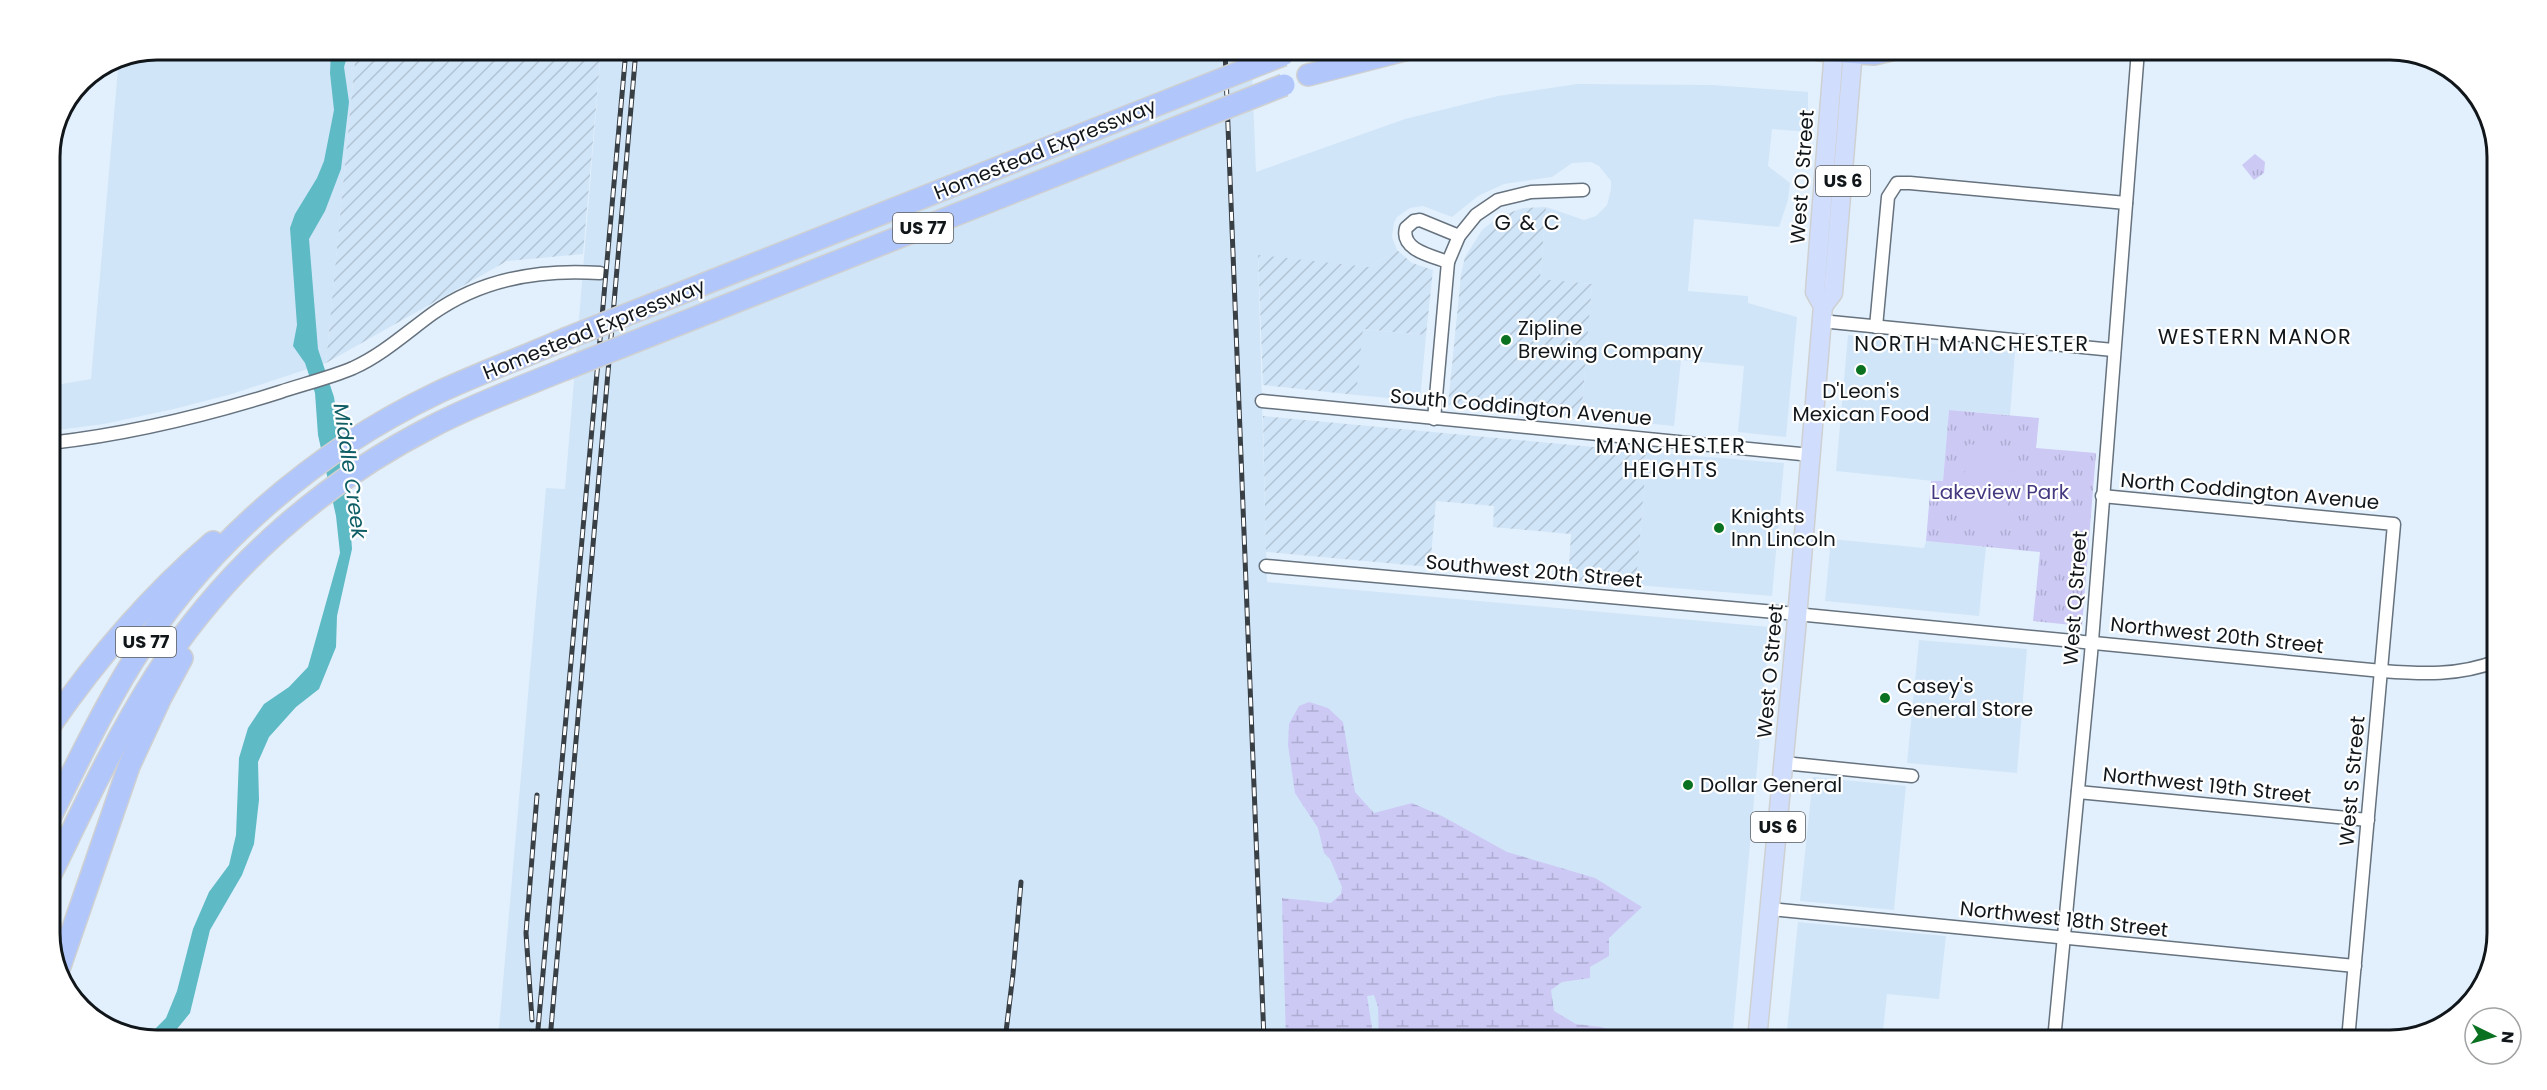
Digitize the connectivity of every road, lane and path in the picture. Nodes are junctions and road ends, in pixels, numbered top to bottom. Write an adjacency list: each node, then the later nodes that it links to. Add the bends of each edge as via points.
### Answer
1 (1270, 60): 19 (highway, Homestead Expressway / US 77, bridge, via 565,339 436,394 358,437)
2 (1346, 60): 6 (highway, Homestead Expressway / US 77)
3 (1366, 60): 6 (highway)
4 (1839, 60): 12 (main road, West O Street / US 6, via 1833,293)
5 (2137, 60): 8 (street, West Q Street)
6 (1308, 75): 22 (highway, Homestead Expressway / US 77, bridge, via 466,410 394,447 342,480)
7 (1583, 190): 9 (street, via 1522,194 1498,200 1476,215)
8 (2126, 203): 13 (street, via 1899,183 1892,187 1888,197); 14 (street, West Q Street)
9 (1459, 236): 10 (street); 10 (street, via 1420,220 1406,228 1406,240 1413,248)
10 (1448, 262): 16 (street)
11 (600, 273): 17 (street, via 527,274 478,289 434,313 374,357 340,373 167,425)
12 (1822, 313): 13 (street); 18 (main road, West O Street / US 6)
13 (1876, 327): 14 (street)
14 (2113, 350): 20 (street, West Q Street)
15 (1262, 401): 16 (street, South Coddington Avenue)
16 (1434, 419): 18 (street, South Coddington Avenue)
17 (60, 441)
18 (1811, 455): 24 (main road, West O Street / US 6)
19 (281, 494): 28 (highway, via 246,513 173,576); 32 (highway, Homestead Expressway / US 77, via 204,568 154,630 110,700)
20 (2102, 496): 21 (street, North Coddington Avenue); 25 (street, West Q Street)
21 (2394, 524): 27 (street, West S Street)
22 (246, 562): 34 (highway, US 77, via 196,619 147,689); 37 (highway, via 233,588 179,663 153,713 129,766)
23 (1266, 566): 24 (street, Southwest 20th Street)
24 (1798, 614): 25 (street, Northwest 20th Street); 29 (main road, West O Street / US 6)
25 (2092, 643): 27 (street, Northwest 20th Street); 31 (street, West Q Street)
26 (2487, 664): 27 (street, Northwest 20th Street, via 2444,674)
27 (2382, 671): 33 (street, West S Street)
28 (60, 712)
29 (1784, 763): 30 (street); 35 (main road, West O Street / US 6)
30 (1912, 776)
31 (2078, 792): 33 (street, Northwest 19th Street); 36 (street, West Q Street)
32 (60, 798)
33 (2368, 820): 38 (street, West S Street)
34 (60, 856)
35 (1770, 909): 36 (street, Northwest 18th Street); 39 (main road, West O Street / US 6)
36 (2064, 938): 38 (street, Northwest 18th Street); 40 (street, West Q Street)
37 (63, 957)
38 (2355, 966): 41 (street, West S Street)
39 (1758, 1030)
40 (2055, 1030)
41 (2349, 1030)

